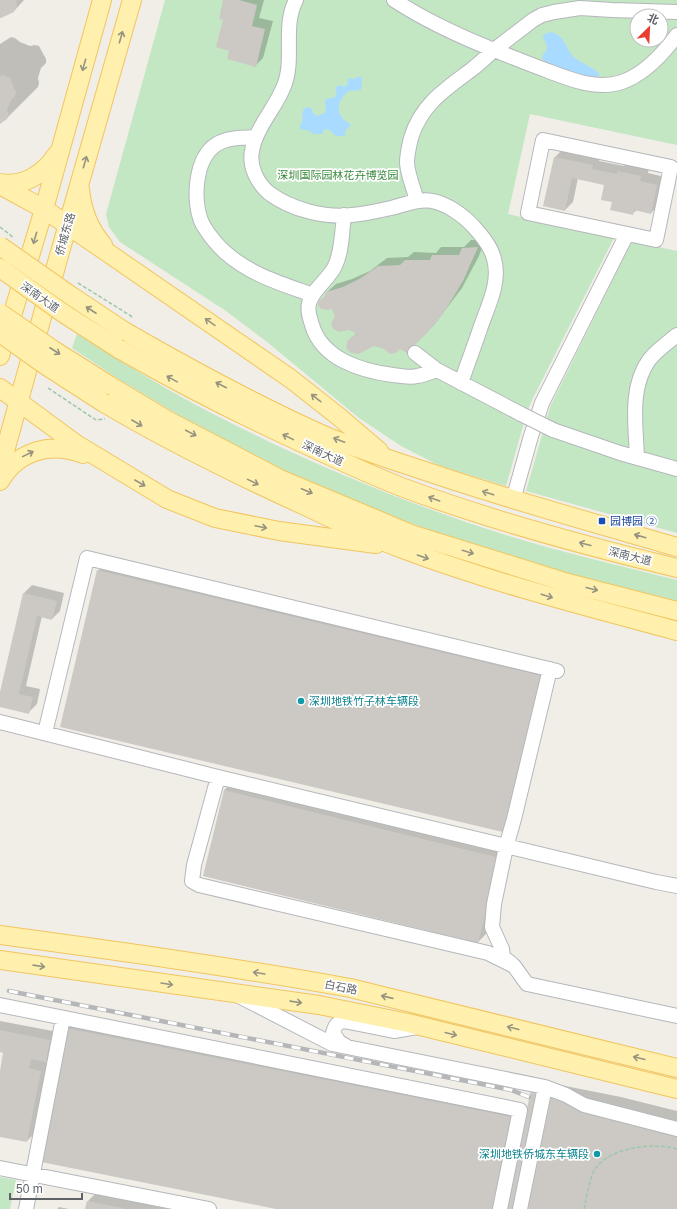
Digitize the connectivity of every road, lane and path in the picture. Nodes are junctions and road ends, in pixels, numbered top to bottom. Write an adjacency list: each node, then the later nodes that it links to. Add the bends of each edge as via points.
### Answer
1 (102, 0): 9 (main road, one-way to 9)
2 (132, 0): 11 (main road, 侨城东路, one-way to 2)
3 (296, 0): 8 (street, via 290,19 285,84)
4 (394, 0): 7 (street, via 446,30)
5 (677, 12): 7 (street, via 580,8 554,12 534,20)
6 (677, 35): 7 (street, via 637,75 609,85 578,82)
7 (494, 50): 12 (street, via 430,103 414,129 407,162)
8 (255, 137): 14 (street, via 251,152 252,166 256,178 266,190 278,200 294,207 311,212); 22 (street, via 216,144 201,164 197,183 197,204 203,224 226,253 246,268 266,279)
9 (61, 147): 10 (main road, via 53,160 36,176 16,184); 13 (main road)
10 (0, 184): 13 (main road)
11 (79, 184): 15 (main road, 侨城东路); 19 (main road, via 81,201 91,228)
12 (417, 202): 14 (street, via 351,216); 30 (street, via 433,201 458,213 480,233 494,259 495,282)
13 (44, 209): 15 (main road); 28 (main road, one-way to 28)
14 (344, 215): 22 (street, via 336,266)
15 (67, 225): 19 (main road); 33 (main road, 侨城东路)
16 (0, 227): 18 (path)
17 (627, 234): 17 (street, via 528,213 543,140 671,167 656,240); 42 (street, via 542,403)
18 (7, 242): 24 (main road, one-way to 18, bridge, via 70,295)
19 (112, 255): 36 (main road, one-way to 19, via 291,379)
20 (0, 268): 43 (main road, 深南大道, one-way to 20, bridge, via 445,503 362,471 231,410 119,349 63,314)
21 (78, 283): 24 (path)
22 (313, 295): 29 (street, via 309,303 309,313 315,335 338,358 356,367 398,376 416,377)
23 (0, 313): 49 (main road, one-way to 49, bridge, via 52,349 167,420 280,479 411,534 568,583)
24 (128, 324): 36 (main road, one-way to 24, via 329,437 179,363)
25 (0, 333): 34 (main road, bridge)
26 (677, 335): 35 (street, via 661,347 641,376 636,392)
27 (415, 353): 29 (street)
28 (0, 356)
29 (438, 370): 30 (street)
30 (461, 383): 35 (street, bridge, via 553,430)
31 (0, 388): 33 (main road)
32 (48, 388): 34 (path, via 96,420 104,420)
33 (19, 402): 37 (main road); 38 (main road, 侨城东路)
34 (105, 410): 45 (main road, one-way to 45, via 210,462)
35 (637, 458): 40 (street)
36 (388, 459): 39 (main road)
37 (106, 463): 41 (main road, one-way to 37, via 22,457 48,448 74,450); 45 (main road, one-way to 45, via 167,499 215,518 279,531)
38 (0, 469)
39 (419, 469): 42 (main road, one-way to 39); 43 (main road)
40 (677, 469)
41 (0, 480)
42 (513, 500): 44 (main road, one-way to 42)
43 (514, 525): 46 (main road, 深南大道, one-way to 43)
44 (677, 547)
45 (398, 548): 50 (main road, one-way to 50, via 462,570)
46 (622, 555): 47 (main road); 48 (main road, 深南大道)
47 (677, 559)
48 (677, 568)
49 (677, 610)
50 (615, 615): 51 (main road); 52 (main road)
51 (677, 620)
52 (677, 631)
53 (0, 722): 54 (street)
54 (45, 733): 55 (street); 56 (street, via 87,558 553,670)
55 (218, 777): 56 (street); 60 (street, via 192,881 199,885 488,953)
56 (506, 847): 57 (street); 60 (street, via 492,927 503,957)
57 (677, 886)
58 (0, 935): 67 (main road, 白石路, one-way to 58, via 350,988)
59 (0, 960): 61 (main road, 白石路, one-way to 61)
60 (514, 966): 63 (street, via 527,984)
61 (235, 994): 65 (main road, 白石路, one-way to 65, via 319,1005); 66 (street, via 327,1042)
62 (0, 1006): 64 (street)
63 (677, 1016)
64 (63, 1018): 73 (street); 76 (street, via 520,1110)
65 (421, 1026): 66 (street, via 394,1031 344,1021 337,1023 333,1033 335,1038); 69 (main road, 白石路, one-way to 69)
66 (350, 1048): 68 (street)
67 (677, 1068)
68 (544, 1089): 70 (street, via 566,1095 584,1105); 77 (street)
69 (677, 1089)
70 (677, 1129)
71 (677, 1149): 78 (path, via 633,1148 612,1154 600,1162 593,1172)
72 (0, 1168): 73 (street)
73 (33, 1175): 74 (street); 75 (street)
74 (26, 1209)
75 (209, 1209)
76 (500, 1209)
77 (520, 1209)
78 (584, 1209)

